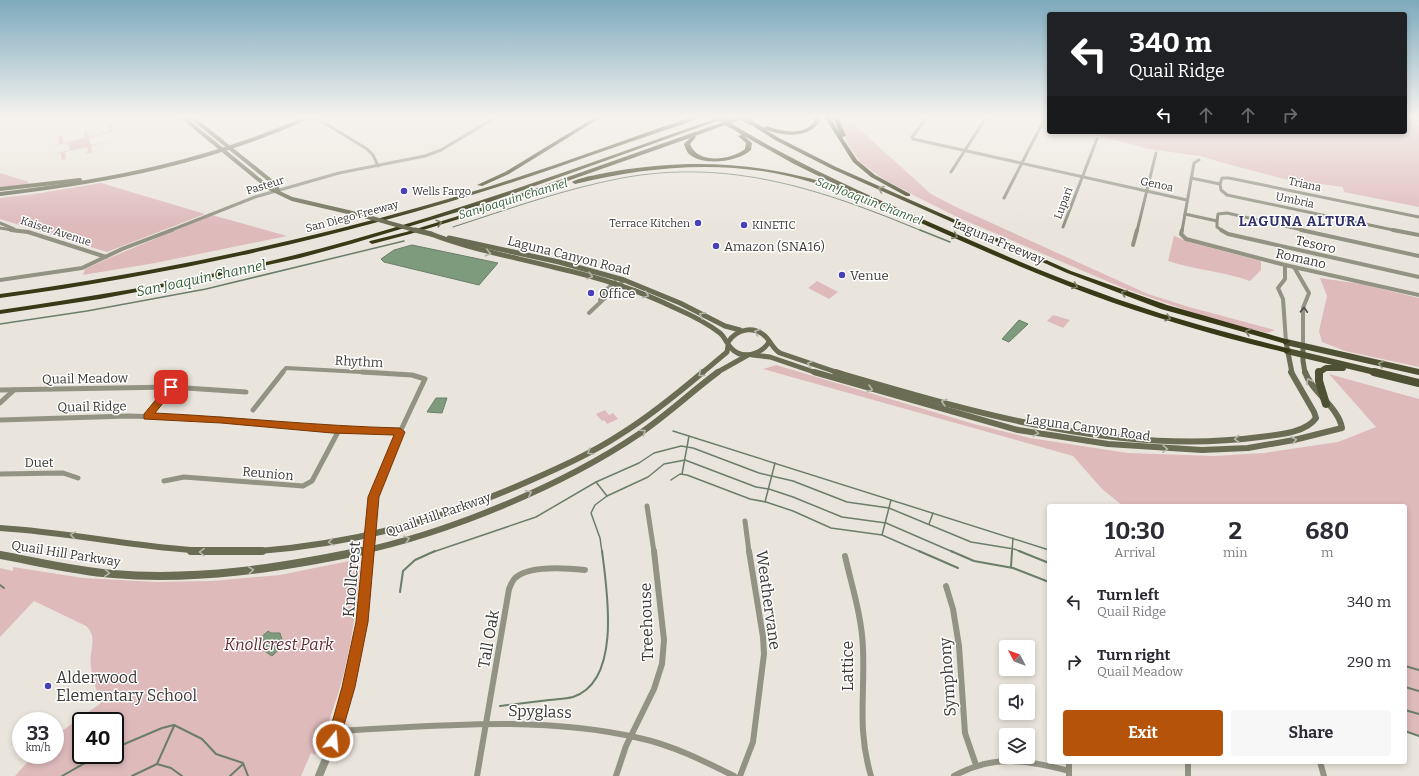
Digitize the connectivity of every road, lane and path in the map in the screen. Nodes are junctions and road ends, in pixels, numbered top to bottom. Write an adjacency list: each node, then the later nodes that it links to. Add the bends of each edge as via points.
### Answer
1 (207, 152): 32 (main road, via 106,175)
2 (210, 152): 35 (main road, via 170,165 113,178)
3 (224, 152): 33 (main road, Laguna Canyon Road, via 269,188)
4 (234, 152): 33 (main road, Laguna Canyon Road, via 276,185)
5 (370, 152): 26 (street)
6 (435, 152): 26 (street, Pasteur, via 409,161)
7 (539, 152): 28 (highway)
8 (541, 152): 28 (highway)
9 (594, 152): 39 (highway, San Diego Freeway)
10 (602, 152): 61 (highway, via 474,196 349,234 183,272)
11 (626, 152): 23 (highway, San Diego Freeway)
12 (645, 152): 38 (highway)
13 (693, 152): 14 (highway, via 704,158 727,159)
14 (744, 152)
15 (777, 152): 42 (highway, Laguna Freeway, via 818,174)
16 (803, 152): 50 (highway, Laguna Freeway, one-way to 16)
17 (963, 152): 27 (street)
18 (969, 152): 25 (street, Genoa)
19 (1028, 152): 25 (street)
20 (1092, 152): 29 (street, Lupari)
21 (849, 153): 50 (highway, via 865,170 887,184 1010,242)
22 (1156, 153): 34 (street)
23 (615, 156): 53 (highway, San Diego Freeway, via 440,217); 62 (highway, San Diego Freeway, via 602,158 423,218 326,245 165,281)
24 (1199, 160): 30 (street, via 1194,163)
25 (1022, 164): 29 (street, Genoa); 36 (street)
26 (378, 166): 33 (street, Pasteur)
27 (951, 172)
28 (507, 173): 39 (highway)
29 (1082, 177): 34 (street, Genoa); 46 (street, Lupari)
30 (1191, 178): 31 (street, Triana); 37 (street)
31 (1220, 184): 41 (street, Triana, via 1222,178 1229,178); 48 (street, Umbria, via 1226,195)
32 (0, 189)
33 (278, 191): 52 (street, Pasteur, via 233,205); 58 (main road, Laguna Canyon Road, bridge, via 292,199 431,234 559,262)
34 (1146, 191): 37 (street, Genoa); 49 (street)
35 (0, 194)
36 (1004, 198)
37 (1187, 200): 40 (street)
38 (484, 209): 42 (highway, via 608,174 658,167 714,165 766,170 813,180); 53 (highway, one-way to 38, via 389,239)
39 (404, 214): 60 (highway, San Diego Freeway, via 214,261)
40 (1185, 214): 43 (street); 54 (street, Romano, via 1181,234 1191,241)
41 (1419, 217)
42 (920, 220): 70 (highway, Laguna Freeway, one-way to 70, via 1093,293 1204,329)
43 (1217, 221): 51 (street, via 1218,214 1227,213); 56 (street, Tesoro, via 1216,227 1228,234)
44 (0, 223): 47 (street, Kaiser Avenue)
45 (0, 228): 47 (street)
46 (1063, 228)
47 (14, 230): 52 (street, Kaiser Avenue, via 28,232)
48 (1419, 235)
49 (1133, 246)
50 (1019, 249): 67 (highway, Laguna Freeway, one-way to 50, via 1140,299 1069,272)
51 (1419, 256)
52 (106, 257): 57 (street, Pasteur, via 76,270)
53 (297, 257): 63 (highway, San Diego Freeway, via 158,287)
54 (1285, 265): 55 (street, Romano); 67 (street, via 1285,278 1278,288 1283,299)
55 (1294, 267): 59 (street, Romano); 69 (street, one-way to 55, via 1304,305 1309,291 1295,273)
56 (1419, 277)
57 (0, 280)
58 (619, 281): 64 (street); 65 (main road, Laguna Canyon Road, one-way to 58, via 725,326 680,303); 68 (main road, Laguna Canyon Road, one-way to 68, via 720,332)
59 (1419, 295)
60 (0, 296)
61 (0, 300)
62 (0, 308)
63 (0, 312)
64 (589, 313)
65 (741, 330): 66 (main road, one-way to 65, via 757,331); 68 (main road, via 731,337)
66 (769, 342): 72 (main road, via 764,350); 83 (main road, Laguna Canyon Road, one-way to 66, via 813,365 780,353)
67 (1286, 342): 69 (main road); 70 (main road, Laguna Canyon Road)
68 (728, 344): 72 (main road, via 736,352); 95 (main road, Quail Hill Parkway, one-way to 95, via 727,352 722,358 654,411 585,454 475,504 430,520)
69 (1303, 346): 71 (main road, Laguna Canyon Road); 73 (main road, one-way to 69)
70 (1287, 351): 71 (main road); 83 (main road, Laguna Canyon Road, one-way to 83, via 1292,376 1316,418 1312,424 1285,432 1197,442 1153,440 1053,429)
71 (1302, 354): 74 (main road); 81 (main road, Laguna Canyon Road, one-way to 71, via 1310,384)
72 (750, 355): 86 (main road, Laguna Canyon Road, one-way to 86, via 770,357 834,379); 96 (main road, Quail Hill Parkway, one-way to 72, via 477,515 586,465 640,433 731,362)
73 (1419, 372)
74 (1398, 378): 75 (main road); 81 (main road, via 1340,368 1322,369 1318,376)
75 (1419, 383)
76 (171, 387): 78 (street, Quail Meadow); 79 (street, Quail Meadow); 84 (street)
77 (0, 390): 78 (street, Quail Meadow)
78 (14, 390): 80 (street)
79 (246, 392)
80 (0, 403)
81 (1326, 404): 86 (main road, Laguna Canyon Road, one-way to 81, via 1018,430 1108,444 1202,450 1248,448 1342,428 1341,421)
82 (253, 410): 88 (street, Rhythm, via 286,368 412,375 425,379)
83 (981, 413): 86 (main road)
84 (147, 416): 85 (street, Quail Ridge); 87 (street, Quail Ridge)
85 (0, 420)
86 (984, 420)
87 (339, 430): 88 (street, Quail Ridge); 91 (street, Reunion, via 312,480 303,486 184,477)
88 (400, 432): 95 (street, Knollcrest, via 375,491)
89 (0, 474): 90 (street, Duet, via 63,473)
90 (78, 478)
91 (164, 481)
92 (647, 506): 103 (street, Treehouse, via 657,572 664,651 658,678)
93 (745, 520): 112 (street, Weathervane, via 764,654 754,734 750,753)
94 (0, 528): 95 (main road, Quail Hill Parkway, one-way to 94, via 292,548 206,552 155,549 55,532)
95 (370, 535): 96 (street, Knollcrest)
96 (369, 549): 97 (main road, Quail Hill Parkway, one-way to 96, via 98,572 170,575 257,569); 102 (street, Knollcrest, via 361,630)
97 (0, 555)
98 (845, 556): 113 (street, Lattice, via 861,632 863,663 860,729 864,755)
99 (585, 570): 101 (street, Tall Oak, via 549,568 519,575 513,580 509,589)
100 (946, 586): 106 (street, Symphony, via 954,609 960,646 965,733)
101 (486, 724): 102 (street, Spyglass); 103 (street, Spyglass, via 580,726); 109 (street, Tall Oak)
102 (337, 731): 108 (street, Knollcrest)
103 (631, 735): 110 (street, Treehouse); 111 (street, Spyglass, via 700,759)
104 (1188, 764): 115 (street)
105 (1321, 764): 116 (street)
106 (976, 765): 107 (street, via 1002,760 1021,760 1045,764); 114 (street)
107 (1069, 773)
108 (319, 776)
109 (477, 776)
110 (616, 776)
111 (734, 776)
112 (740, 776)
113 (871, 776)
114 (954, 776)
115 (1188, 776)
116 (1324, 776)

